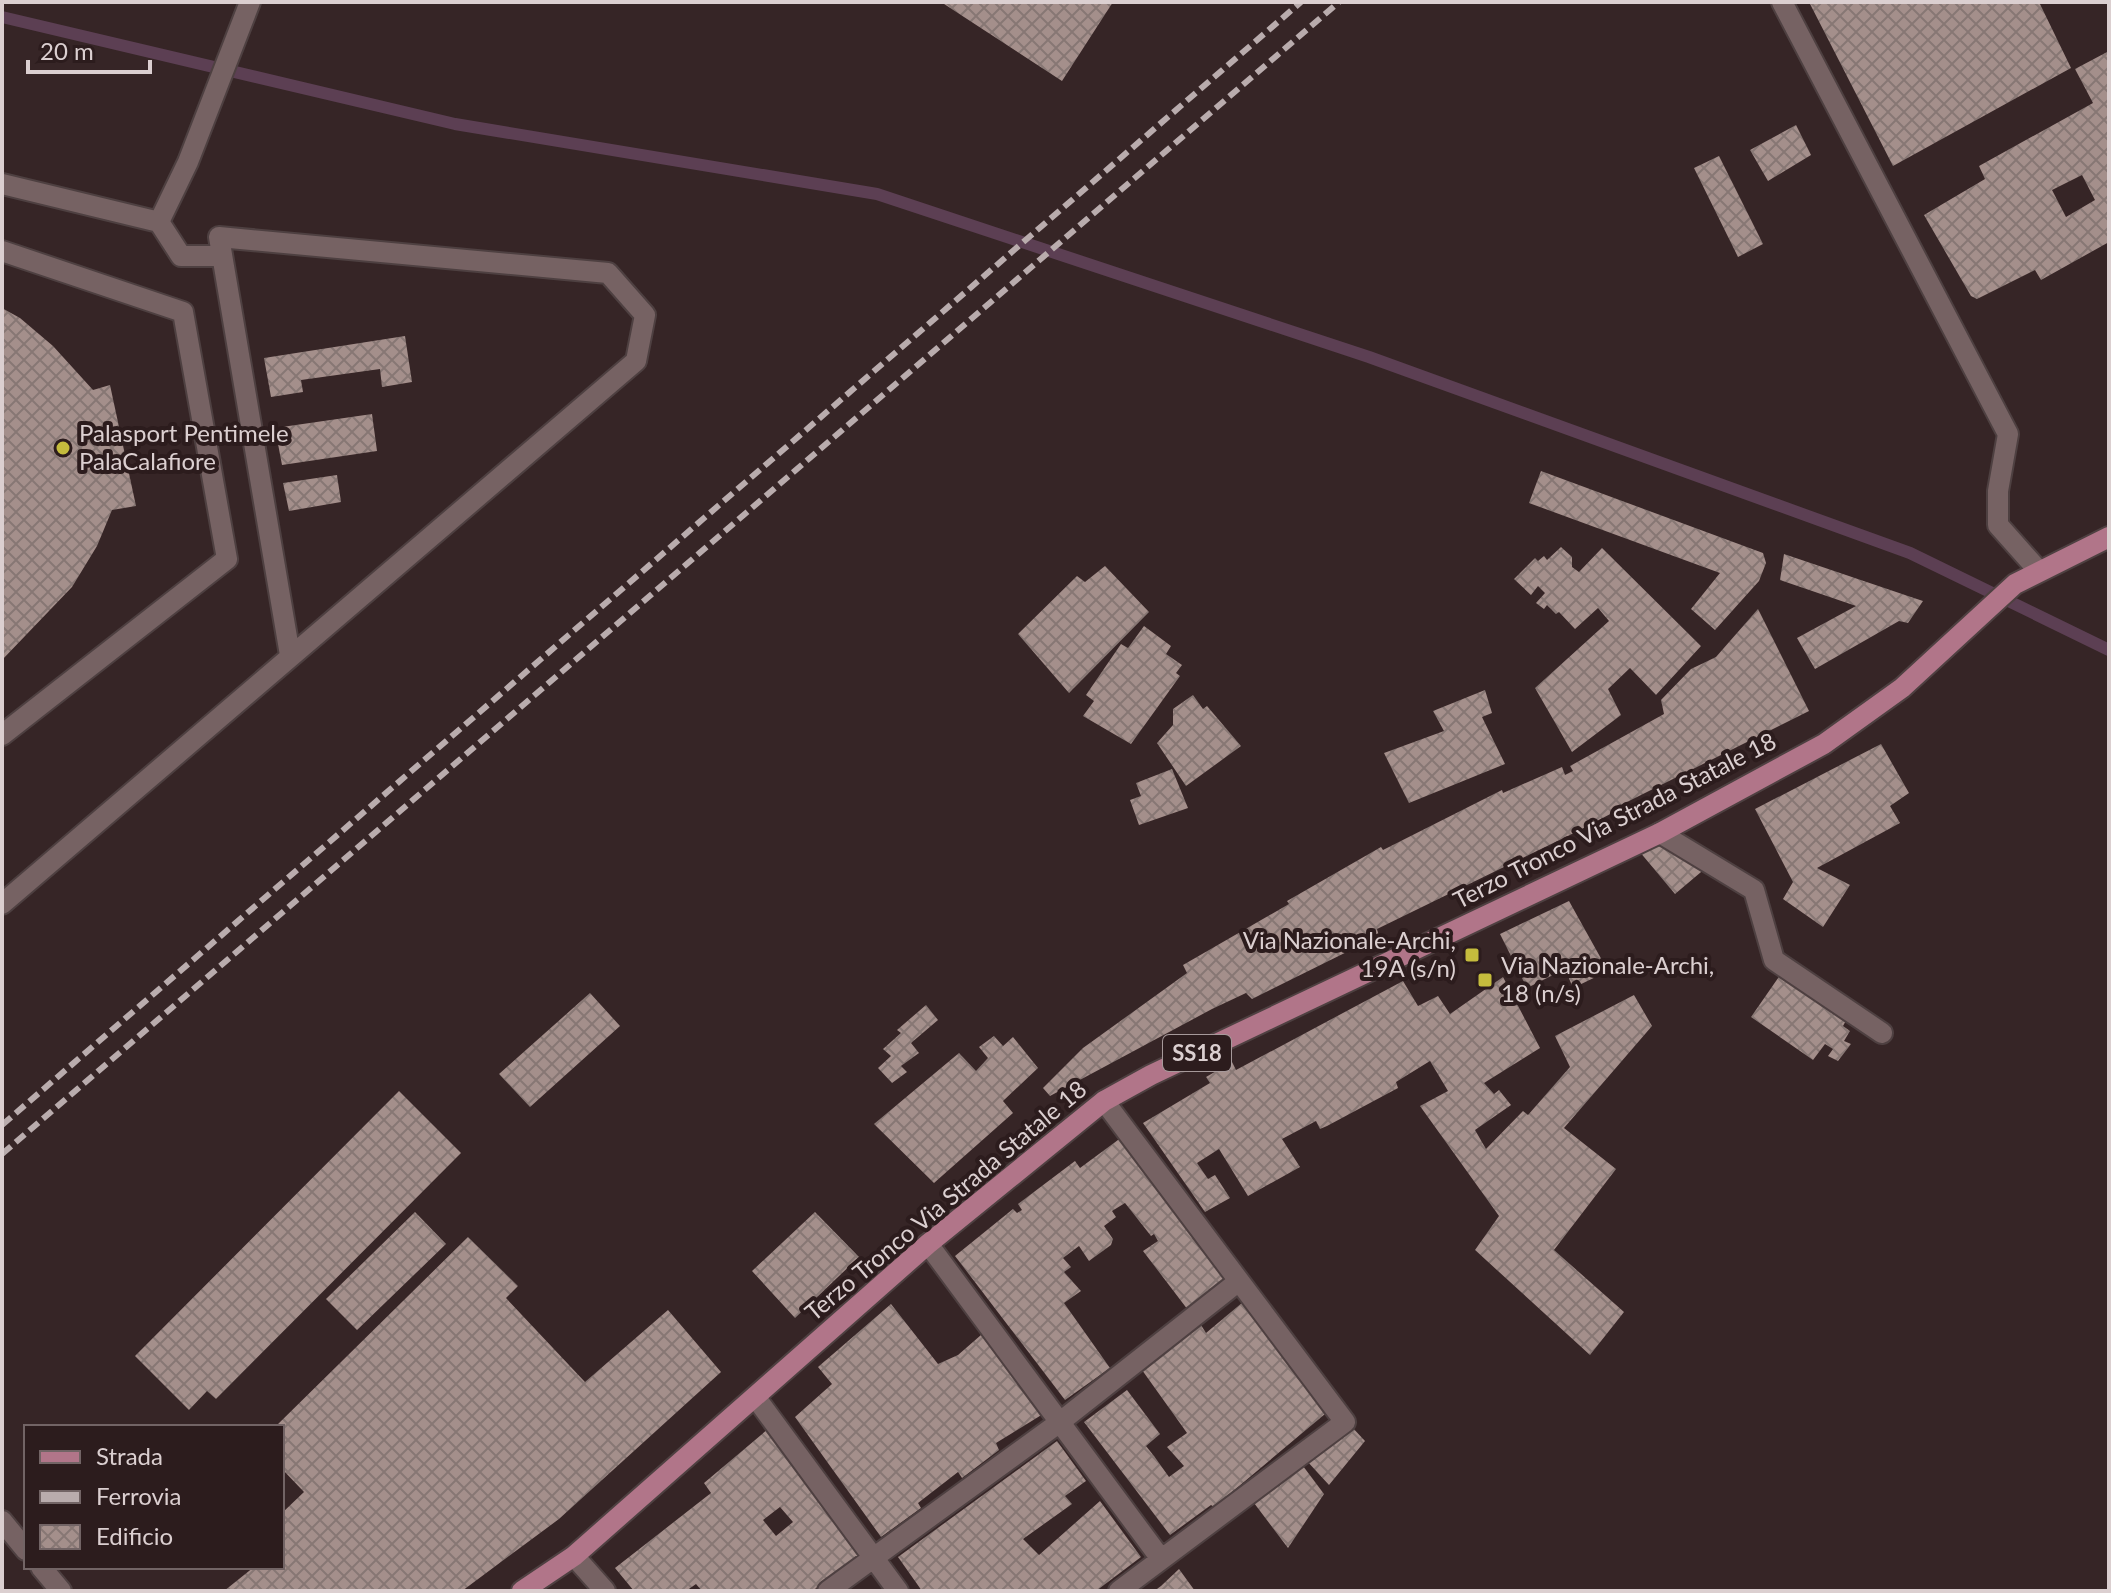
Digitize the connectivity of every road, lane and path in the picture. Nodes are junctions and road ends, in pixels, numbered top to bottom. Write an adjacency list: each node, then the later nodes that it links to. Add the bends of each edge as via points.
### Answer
1 (1782, 2): 8 (street, via 2008,434 1998,525)
2 (249, 5): 4 (street)
3 (2, 184): 4 (street)
4 (159, 222): 6 (street, via 181,256)
5 (2, 251): 10 (street, via 183,312 227,559)
6 (222, 256): 9 (street); 9 (street, via 219,237 608,273 645,315 636,361)
7 (2109, 537): 8 (main road, Terzo Tronco Via Strada Statale 18 / SS18)
8 (2038, 570): 11 (main road, Terzo Tronco Via Strada Statale 18 / SS18, via 2015,584 1902,688 1824,744)
9 (290, 655): 12 (street)
10 (2, 735)
11 (1660, 833): 13 (street, via 1754,890 1774,960); 14 (main road, Terzo Tronco Via Strada Statale 18 / SS18)
12 (2, 904)
13 (1882, 1033)
14 (1104, 1101): 15 (main road, Terzo Tronco Via Strada Statale 18 / SS18); 16 (street)
15 (928, 1244): 17 (main road, Terzo Tronco Via Strada Statale 18 / SS18); 18 (street)
16 (1239, 1281): 18 (street); 23 (street, via 1345,1422)
17 (756, 1398): 21 (main road, Terzo Tronco Via Strada Statale 18 / SS18); 22 (street)
18 (1060, 1422): 22 (street); 23 (street)
19 (2, 1521): 20 (street)
20 (24, 1548)
21 (574, 1556): 26 (main road, Terzo Tronco Via Strada Statale 18 / SS18); 27 (street)
22 (873, 1557): 28 (street); 29 (street)
23 (1161, 1559): 30 (street)
24 (43, 1569): 25 (street)
25 (61, 1591)
26 (522, 1591)
27 (605, 1591)
28 (828, 1591)
29 (898, 1591)
30 (1119, 1591)

